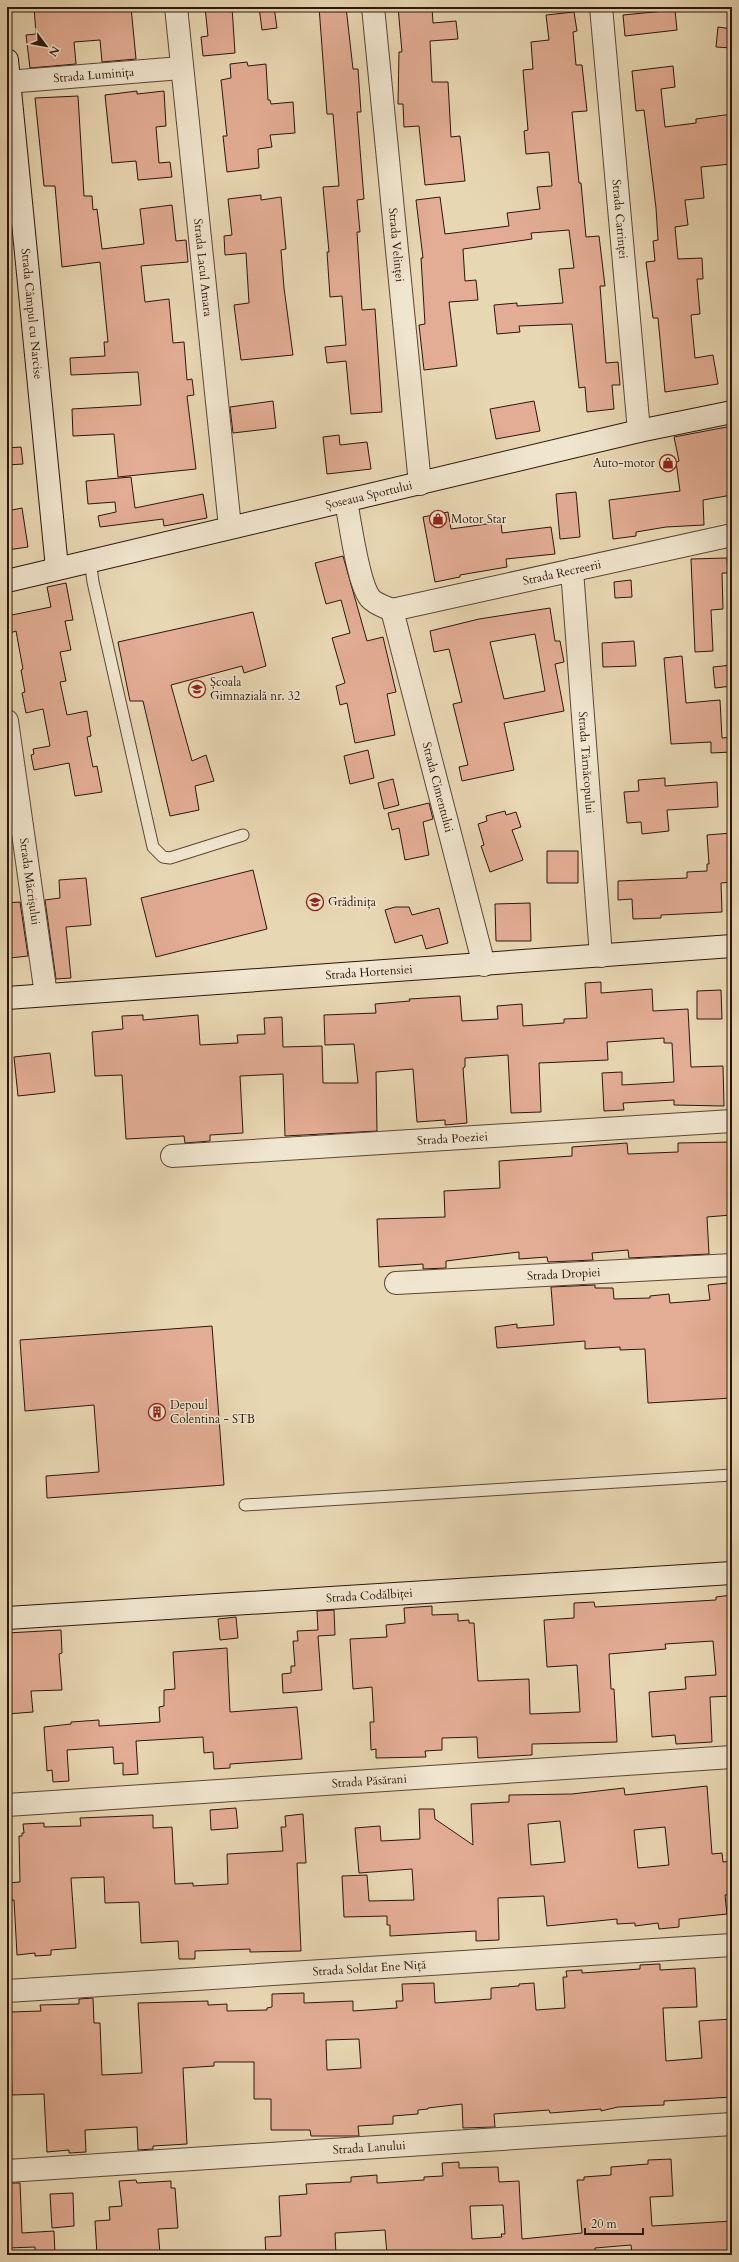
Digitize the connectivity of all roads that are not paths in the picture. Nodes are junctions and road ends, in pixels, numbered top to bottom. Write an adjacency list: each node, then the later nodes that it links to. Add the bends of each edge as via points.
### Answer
1 (176, 7): 5 (street, Strada Lacul Amara)
2 (373, 7): 9 (street, Strada Velinței)
3 (601, 7): 8 (street, Strada Catrinței)
4 (7, 60): 6 (street, Strada Câmpul cu Narcise)
5 (181, 68): 6 (street, Strada Luminița); 11 (street, Strada Lacul Amara)
6 (8, 82): 14 (street, Strada Câmpul cu Narcise)
7 (732, 412): 8 (street, Șoseaua Sportului)
8 (639, 431): 9 (street, Șoseaua Sportului)
9 (420, 484): 10 (street, Șoseaua Sportului)
10 (346, 501): 11 (street, Șoseaua Sportului); 17 (street, via 366,591 370,598)
11 (230, 527): 13 (street, Șoseaua Sportului)
12 (732, 535): 15 (street, Strada Recreerii)
13 (90, 560): 14 (street, Șoseaua Sportului); 19 (lane, via 153,848 170,858)
14 (57, 568): 16 (street, Șoseaua Sportului)
15 (572, 570): 17 (street, Strada Recreerii); 21 (street, Strada Târnăcopului)
16 (7, 581)
17 (392, 610): 22 (street, Strada Cimentului)
18 (7, 721): 23 (street, Strada Măcrișului)
19 (244, 835)
20 (732, 946): 21 (street, Strada Hortensiei)
21 (602, 956): 22 (street, Strada Hortensiei)
22 (484, 965): 23 (street, Strada Hortensiei)
23 (46, 995): 24 (street, Strada Hortensiei)
24 (7, 998)
25 (732, 1121): 26 (street, Strada Poeziei)
26 (172, 1156)
27 (732, 1265): 28 (street, Strada Dropiei)
28 (396, 1283)
29 (732, 1475): 30 (lane)
30 (245, 1505)
31 (732, 1573): 32 (street, Strada Codălbiței)
32 (7, 1618)
33 (732, 1757): 34 (street, Strada Păsărani)
34 (7, 1805)
35 (732, 1945): 36 (street, Strada Soldat Ene Niță)
36 (7, 1991)
37 (732, 2124): 38 (street, Strada Lanului)
38 (7, 2170)

